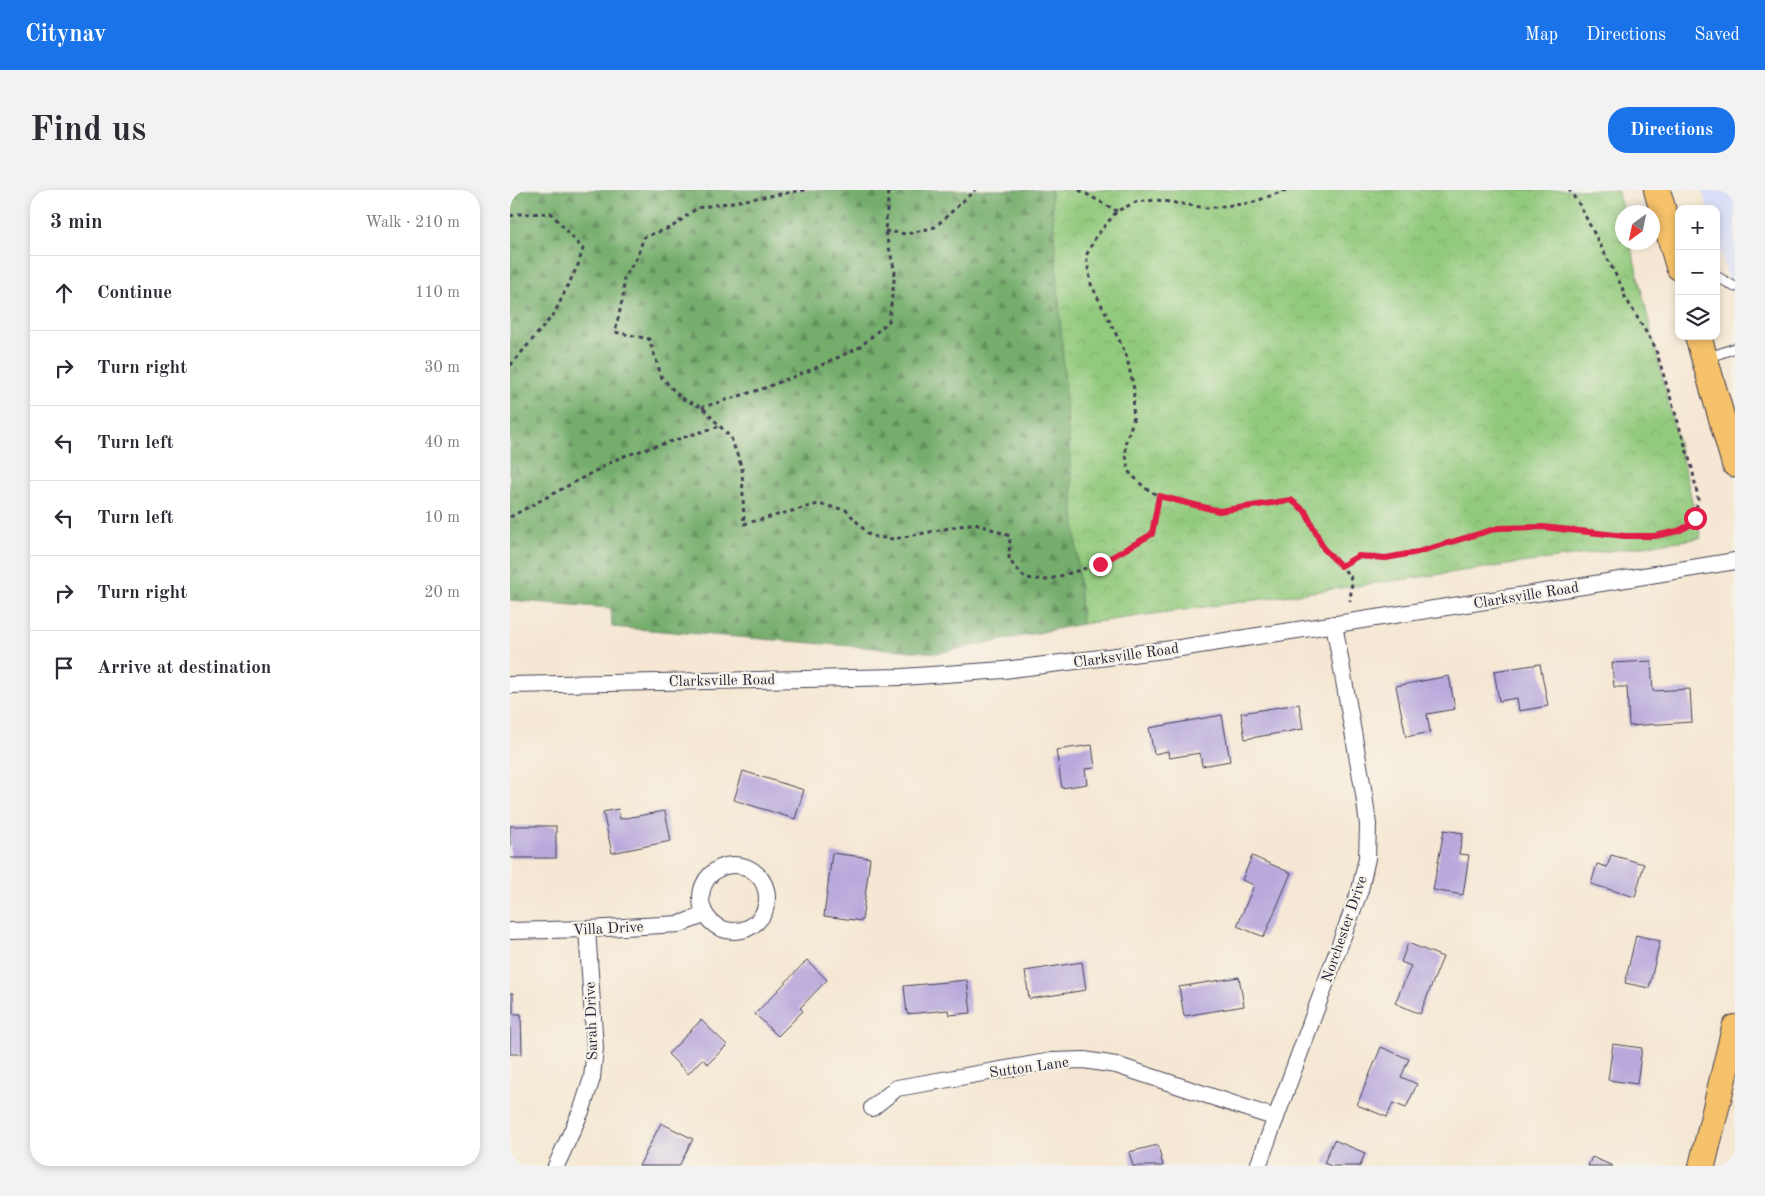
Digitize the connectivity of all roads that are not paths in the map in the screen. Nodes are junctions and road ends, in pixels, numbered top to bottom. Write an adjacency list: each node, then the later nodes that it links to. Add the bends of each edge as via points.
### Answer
1 (1657, 190): 2 (main road)
2 (1675, 251)
3 (1720, 278): 4 (lane)
4 (1735, 287)
5 (1701, 348): 6 (lane); 7 (main road)
6 (1735, 348)
7 (1735, 464)
8 (1735, 560): 9 (street, Clarksville Road)
9 (1334, 624): 10 (street, Clarksville Road, via 1098,660 1004,670 902,677); 16 (street, Norchester Drive, via 1364,794 1368,824 1367,858 1360,890)
10 (510, 685)
11 (704, 915): 11 (street, via 713,925 725,930 751,927 766,907 763,881 742,865 730,864 717,869 707,877 701,889); 12 (street, Villa Drive, via 680,924)
12 (587, 929): 13 (street, Villa Drive); 17 (street, Sarah Drive, via 595,1048 592,1078)
13 (510, 931)
14 (1735, 1028): 19 (main road)
15 (872, 1108): 16 (street, Sutton Lane, via 897,1088 1052,1061 1084,1060 1116,1065)
16 (1276, 1118): 18 (street, Norchester Drive)
17 (556, 1166)
18 (1258, 1166)
19 (1702, 1166)

